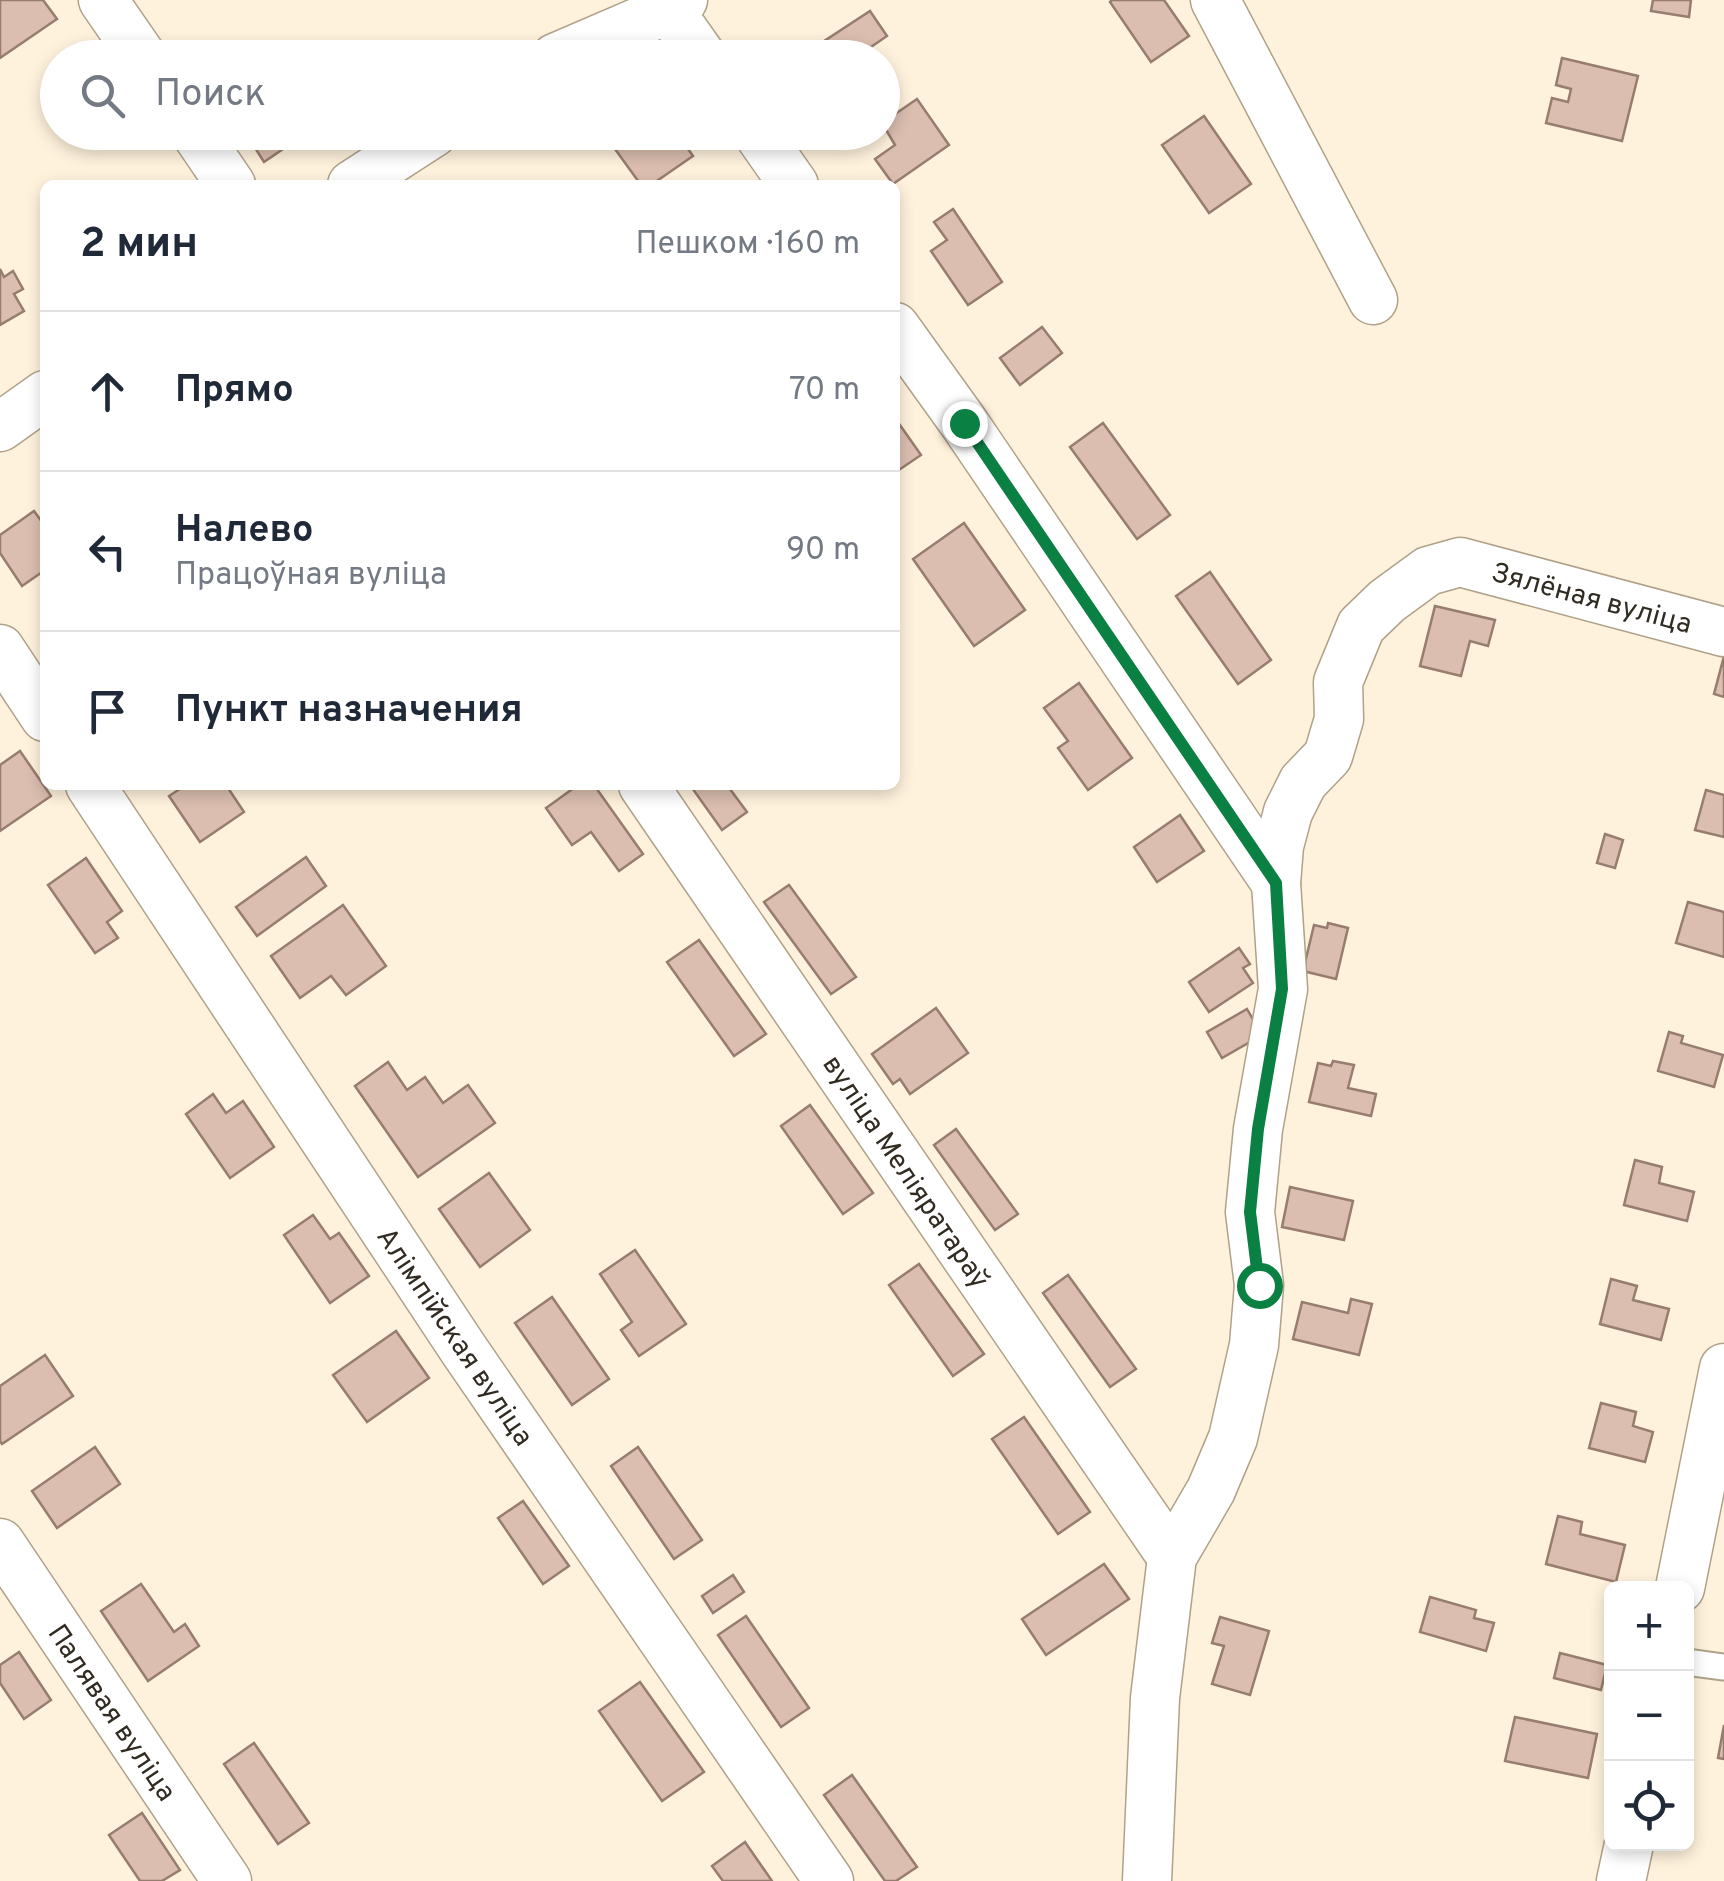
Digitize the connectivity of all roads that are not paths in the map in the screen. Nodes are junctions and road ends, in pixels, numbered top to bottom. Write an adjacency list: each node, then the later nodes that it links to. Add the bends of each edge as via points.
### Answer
1 (103, 0): 4 (street)
2 (1215, 0): 13 (street)
3 (671, 3): 5 (street); 6 (street)
4 (131, 40)
5 (594, 40)
6 (693, 40)
7 (207, 150): 10 (street)
8 (406, 150): 11 (street)
9 (769, 150): 12 (street)
10 (228, 180)
11 (360, 180)
12 (790, 180)
13 (1373, 300)
14 (900, 333): 22 (street)
15 (40, 399): 16 (street)
16 (0, 427)
17 (1724, 632): 22 (street, Зялёная вуліца, via 1460,562 1428,571 1361,626 1338,682 1340,720 1328,756 1303,782 1288,812)
18 (0, 649): 19 (street)
19 (40, 709)
20 (93, 790): 31 (street, Алімпійская вуліца, via 464,1350)
21 (646, 790): 25 (street, вуліца Меліяратараў)
22 (1276, 883): 25 (street, via 1282,989 1250,1212 1259,1285 1254,1344 1233,1438)
23 (1724, 1368): 26 (street)
24 (0, 1543): 30 (street, Палявая вуліца)
25 (1172, 1556): 32 (street, via 1154,1698)
26 (1681, 1581)
27 (1694, 1663): 28 (lane)
28 (1724, 1667)
29 (1627, 1851): 33 (street)
30 (227, 1881)
31 (830, 1881)
32 (1147, 1881)
33 (1621, 1881)

